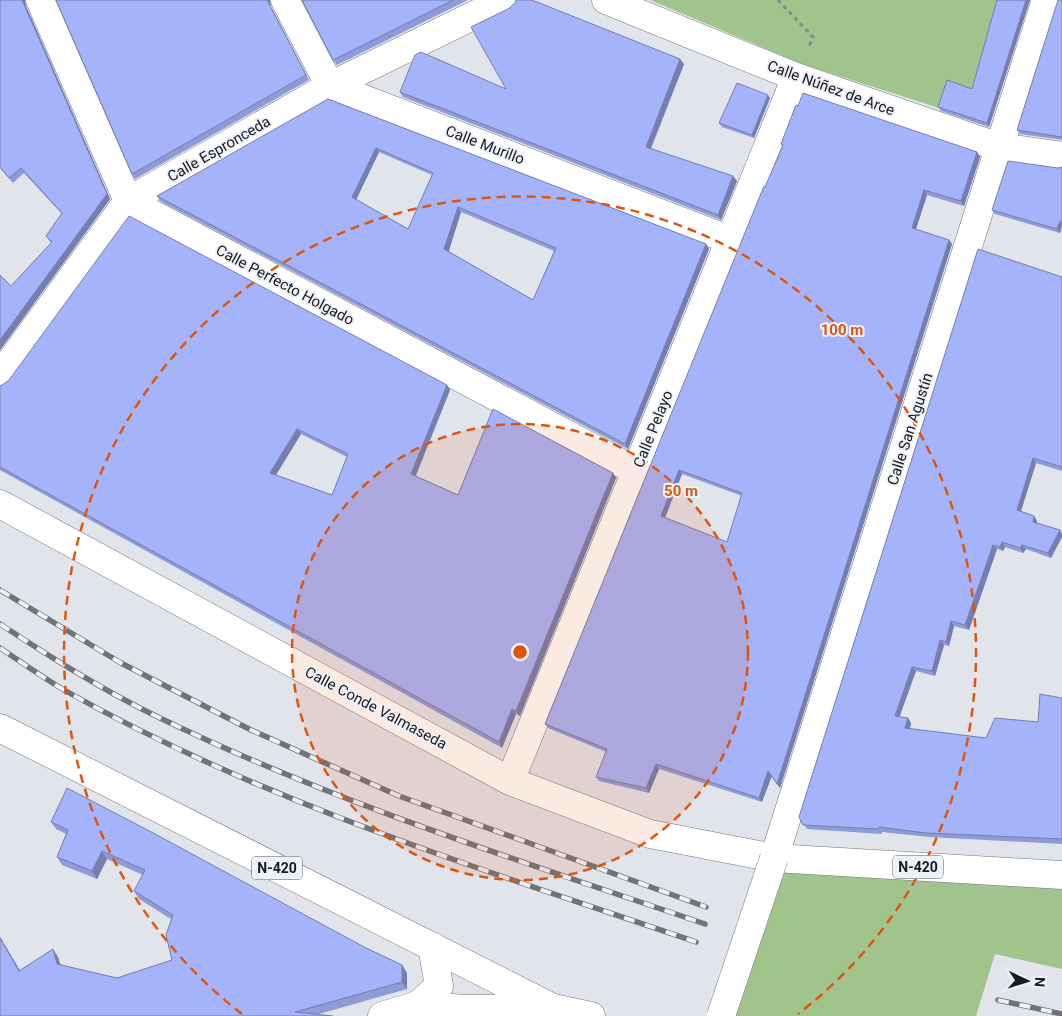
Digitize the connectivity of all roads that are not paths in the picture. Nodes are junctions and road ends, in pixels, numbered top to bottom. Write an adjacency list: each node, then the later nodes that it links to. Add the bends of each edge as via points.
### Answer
1 (40, 0): 10 (main road)
2 (285, 0): 7 (main road)
3 (505, 0): 7 (main road, Calle Espronceda)
4 (606, 0): 6 (main road, Calle Núñez de Arce)
5 (1046, 0): 8 (main road, Calle San Agustín)
6 (796, 78): 8 (main road, Calle Núñez de Arce); 11 (main road, Calle Pelayo)
7 (330, 86): 10 (main road, Calle Espronceda); 11 (main road, Calle Murillo)
8 (1000, 147): 9 (main road, Calle Núñez de Arce); 17 (main road, Calle San Agustín)
9 (1062, 156)
10 (128, 201): 12 (main road, Calle Espronceda); 13 (main road, Calle Perfecto Holgado)
11 (730, 240): 13 (main road, Calle Pelayo)
12 (0, 376)
13 (636, 471): 16 (main road, Calle Pelayo)
14 (0, 504): 16 (main road, Calle Conde Valmaseda)
15 (0, 728): 19 (main road, N-420)
16 (510, 781): 17 (main road, Calle Conde Valmaseda, via 650,834)
17 (774, 858): 18 (main road, N-420); 25 (main road, Calle San Agustín, bridge)
18 (1062, 875)
19 (432, 946): 20 (main road, via 439,986); 21 (main road, N-420)
20 (418, 1005): 22 (main road); 23 (main road)
21 (553, 1008): 22 (main road); 24 (main road, N-420)
22 (463, 1013)
23 (382, 1016)
24 (591, 1016)
25 (721, 1016)

